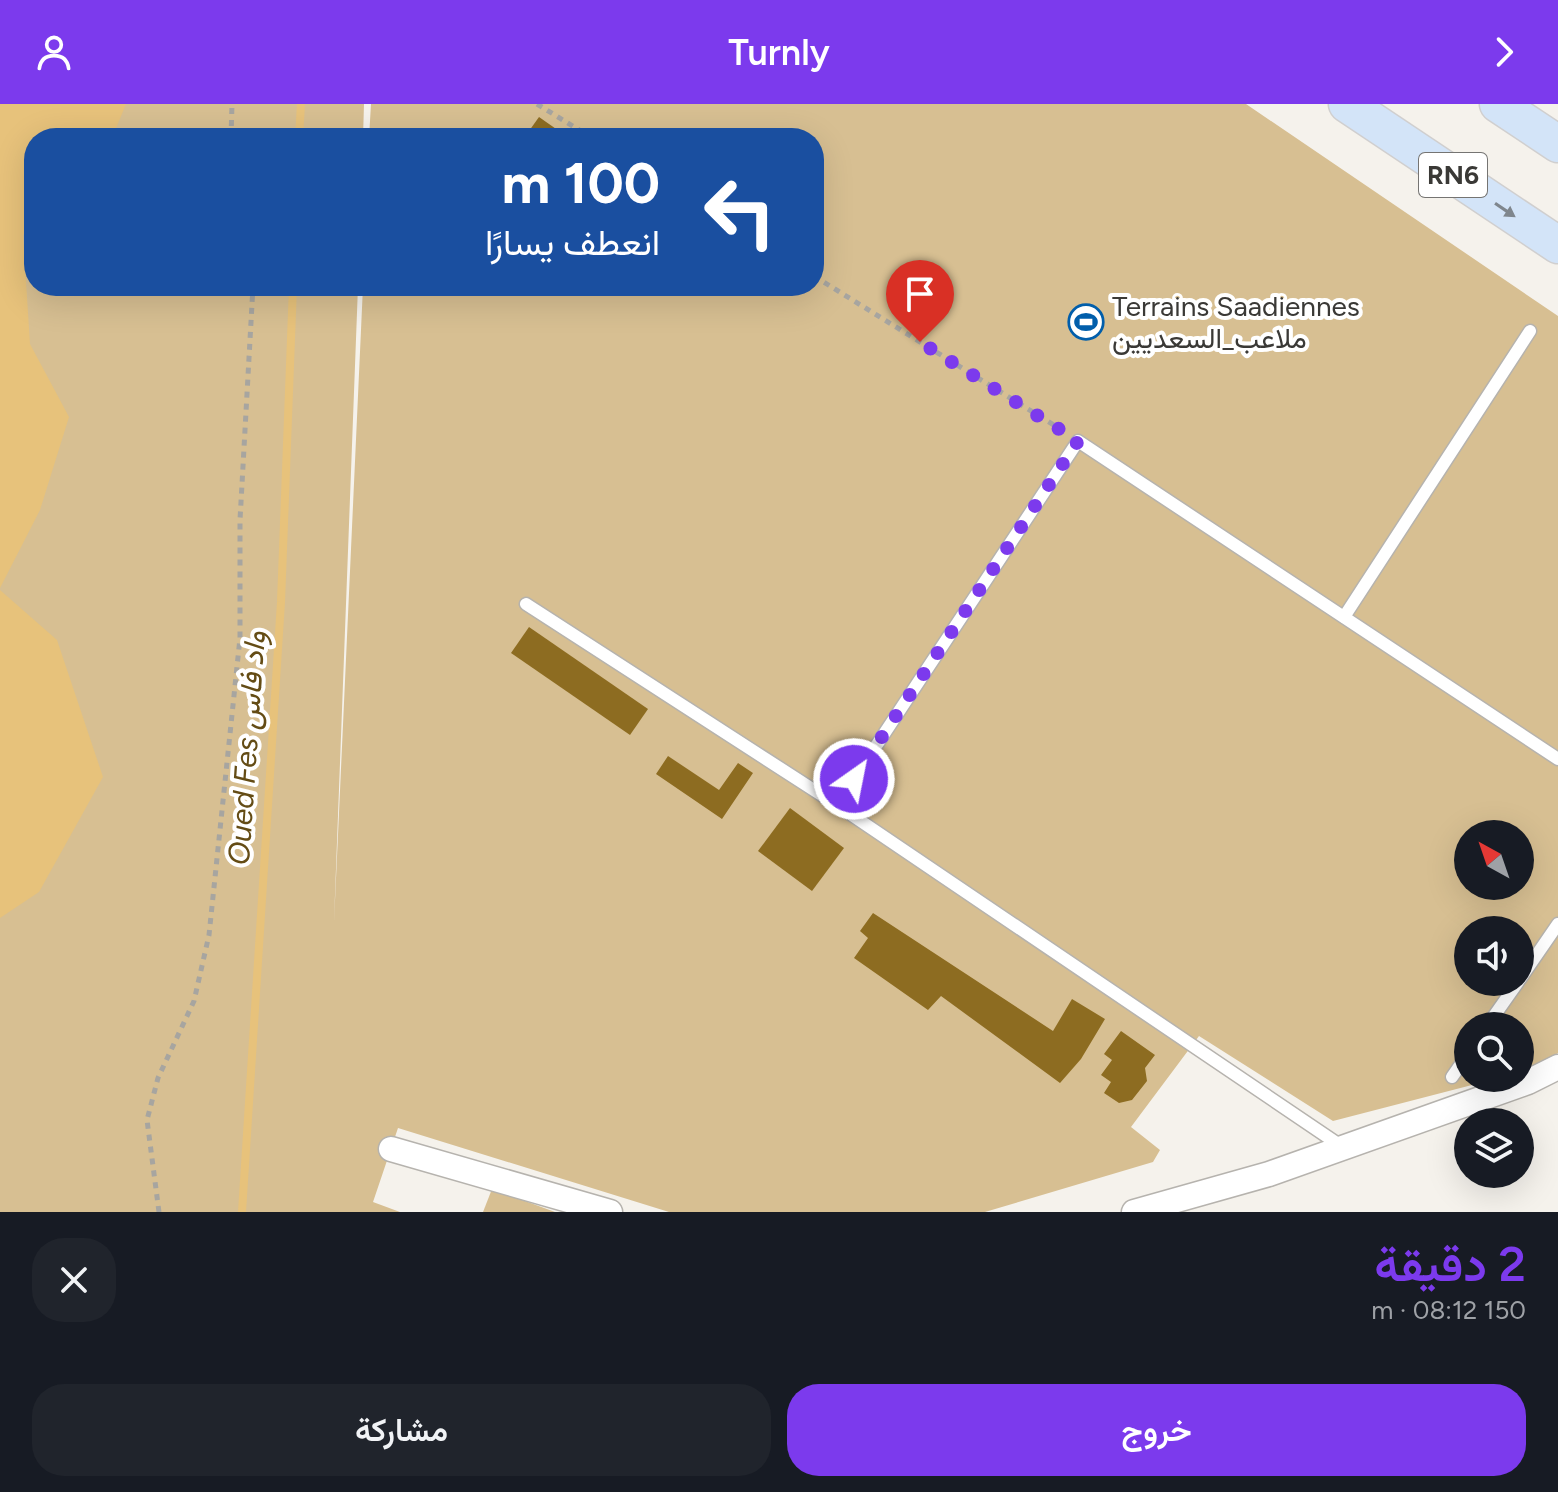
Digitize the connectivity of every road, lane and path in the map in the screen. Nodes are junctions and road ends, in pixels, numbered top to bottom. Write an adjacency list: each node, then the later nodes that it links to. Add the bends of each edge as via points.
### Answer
1 (232, 104): 5 (path)
2 (537, 104): 6 (path)
3 (1347, 104): 8 (main road, RN6, one-way to 8)
4 (1498, 104): 7 (main road)
5 (231, 128)
6 (576, 128)
7 (1558, 144)
8 (1558, 245)
9 (824, 282): 12 (path)
10 (252, 296): 25 (path, via 240,520 239,653 209,935 194,1001 158,1078 147,1120)
11 (1530, 331): 14 (lane)
12 (1078, 441): 14 (lane); 16 (lane)
13 (526, 604): 16 (lane)
14 (1344, 617): 15 (lane)
15 (1558, 759)
16 (837, 805): 22 (lane)
17 (1558, 924): 18 (lane)
18 (1534, 958)
19 (1558, 1067): 22 (street)
20 (1454, 1074): 21 (lane)
21 (1452, 1077)
22 (1341, 1146): 24 (street)
23 (391, 1149): 26 (street)
24 (1160, 1208): 27 (street)
25 (159, 1212)
26 (610, 1212)
27 (1134, 1212)

